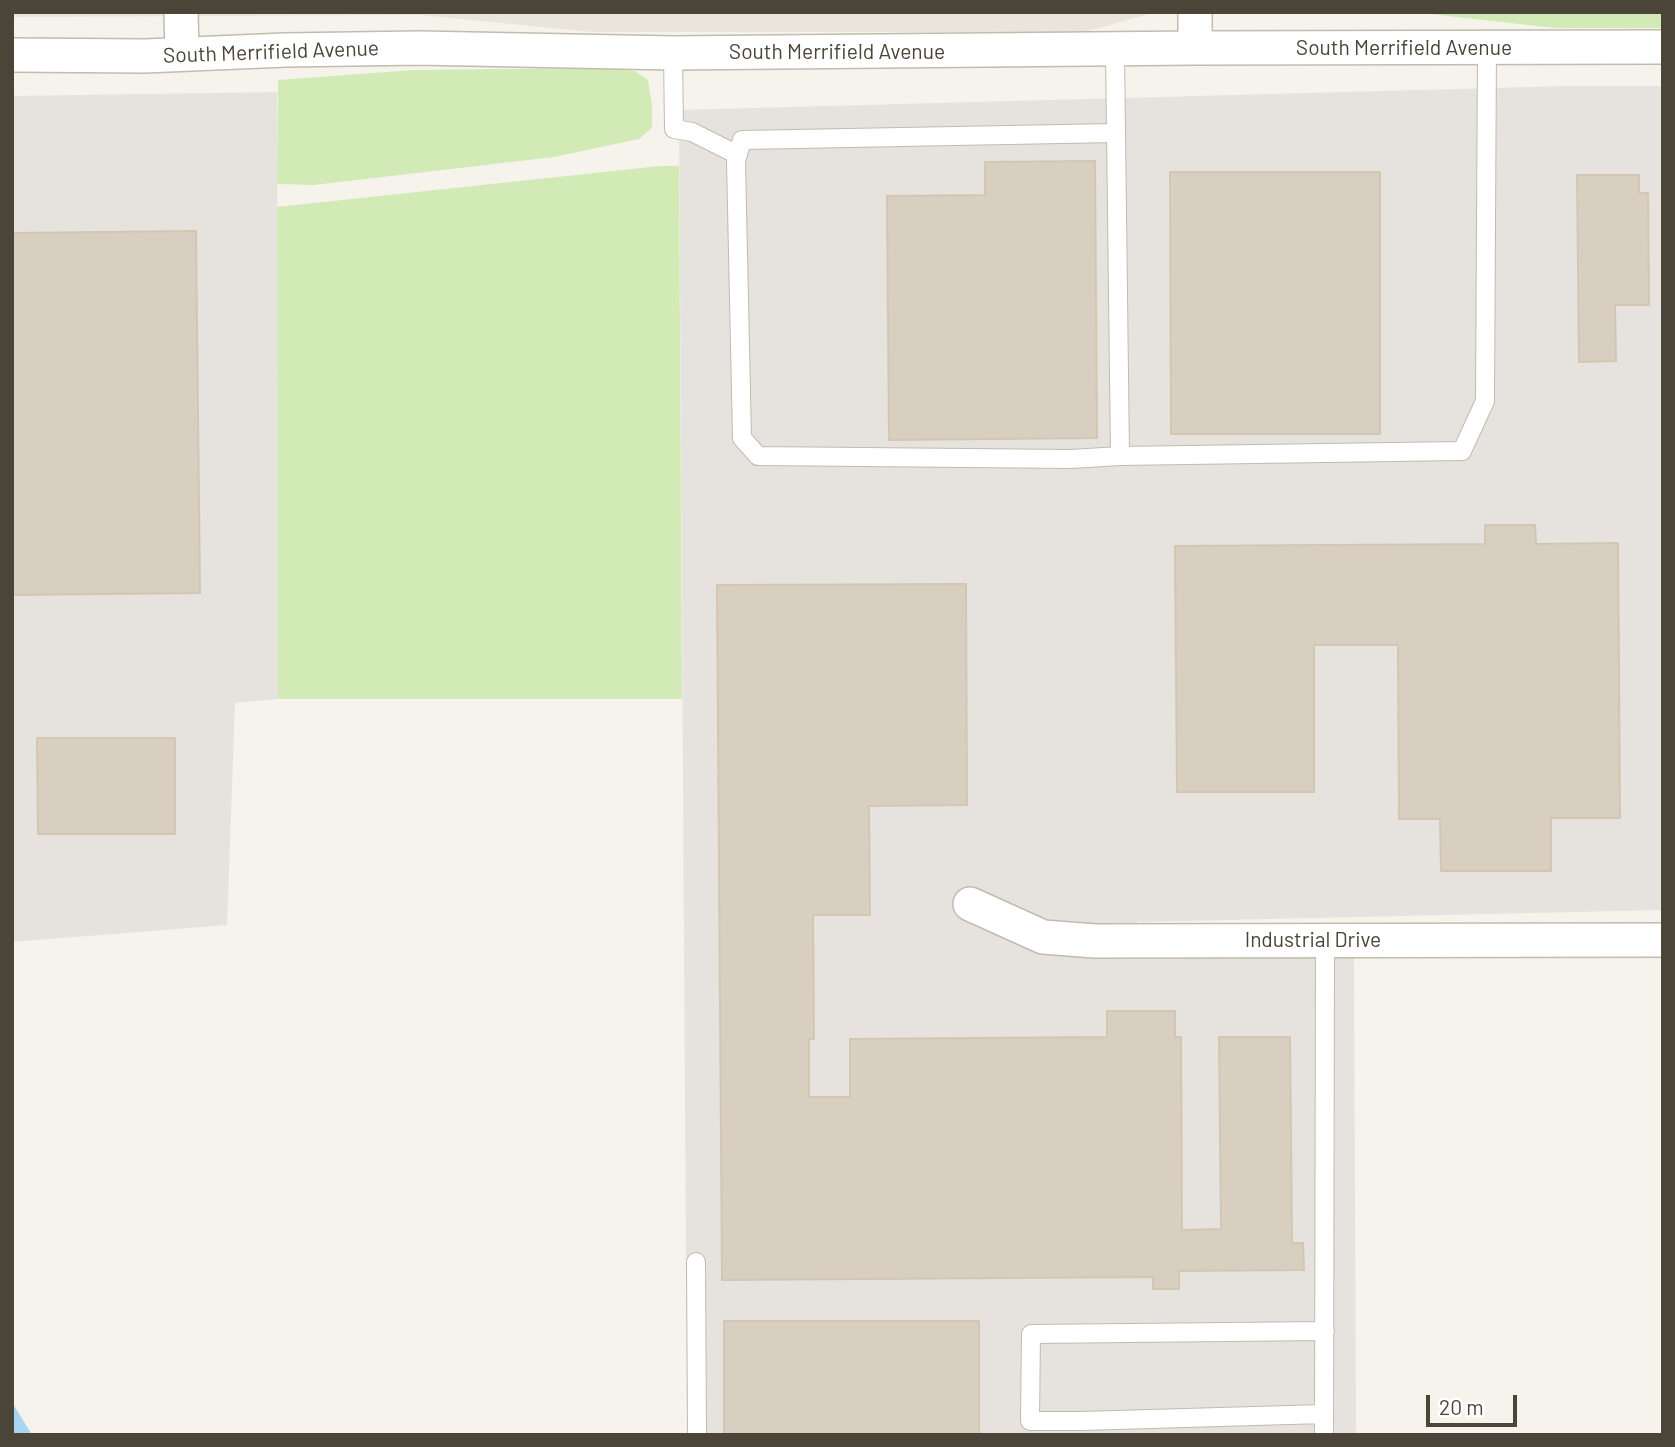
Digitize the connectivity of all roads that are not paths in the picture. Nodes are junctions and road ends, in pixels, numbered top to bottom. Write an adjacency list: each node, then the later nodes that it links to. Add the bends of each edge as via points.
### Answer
1 (181, 12): 8 (street)
2 (1195, 12): 4 (street)
3 (1663, 47): 5 (street, South Merrifield Avenue)
4 (1195, 48): 5 (street, South Merrifield Avenue); 6 (street, South Merrifield Avenue)
5 (1487, 48): 12 (lane, via 1485,401 1462,451)
6 (1115, 50): 7 (street, South Merrifield Avenue); 10 (lane)
7 (673, 53): 8 (street, South Merrifield Avenue, via 419,48); 11 (lane, via 674,129 692,132)
8 (182, 54): 9 (street, South Merrifield Avenue)
9 (12, 55)
10 (1115, 133): 11 (lane, via 742,140); 12 (lane)
11 (738, 155): 12 (lane, via 742,438 758,456)
12 (1119, 456)
13 (970, 904): 14 (street, Industrial Drive, via 1043,937)
14 (1325, 940): 15 (street, Industrial Drive); 17 (lane)
15 (1663, 940)
16 (696, 1262): 20 (lane)
17 (1325, 1331): 18 (lane); 19 (lane, via 1031,1334 1030,1421)
18 (1324, 1414): 19 (lane); 21 (lane)
19 (1081, 1428)
20 (697, 1435)
21 (1324, 1435)

